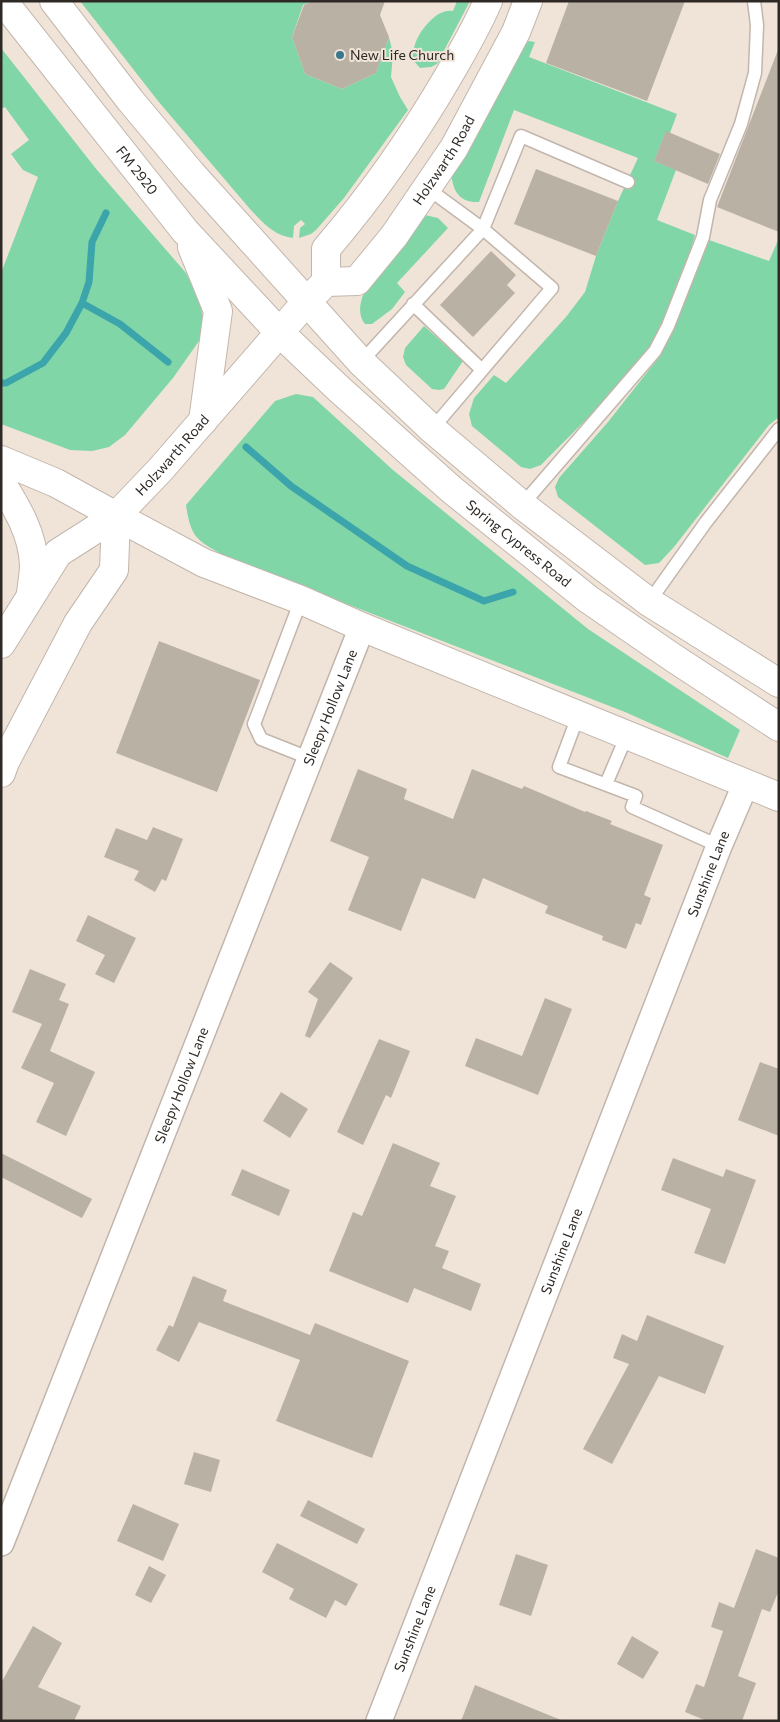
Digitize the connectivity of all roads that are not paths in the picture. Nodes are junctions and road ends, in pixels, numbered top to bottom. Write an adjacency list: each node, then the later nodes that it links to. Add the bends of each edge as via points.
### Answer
1 (3, 1): 9 (main road, FM 2920 / FM 2920)
2 (54, 1): 11 (main road, via 166,144)
3 (488, 1): 10 (main road, via 478,25 425,117 360,209 326,249)
4 (528, 1): 7 (main road, Holzwarth Road, via 516,32 472,115)
5 (754, 1): 21 (lane, via 757,25 755,73 741,124 710,200 702,238 668,326 655,351)
6 (628, 182): 8 (lane, via 521,136)
7 (427, 188): 8 (lane); 10 (main road, Holzwarth Road, via 357,281)
8 (483, 229): 12 (lane); 15 (lane, via 552,288)
9 (186, 231): 13 (main road, FM 2920 / FM 2920); 16 (main road, via 218,311)
10 (326, 282): 11 (main road, Holzwarth Road)
11 (306, 302): 13 (main road, Holzwarth Road); 14 (main road)
12 (413, 304): 14 (lane); 15 (lane)
13 (280, 334): 16 (main road, Holzwarth Road); 29 (main road, Spring Cypress Road / FM 2920, via 452,490 588,599)
14 (361, 362): 17 (main road)
15 (482, 370): 17 (lane)
16 (203, 421): 22 (main road, Holzwarth Road)
17 (432, 429): 21 (main road)
18 (779, 429): 25 (lane)
19 (1, 460): 22 (main road, via 56,483)
20 (1, 482): 23 (main road, via 26,527 32,549)
21 (522, 505): 25 (main road)
22 (116, 516): 23 (main road, Holzwarth Road, via 58,553); 24 (main road, via 204,563); 35 (main road, via 114,570 78,623)
23 (31, 595): 27 (main road, Holzwarth Road)
24 (301, 600): 26 (main road); 34 (lane, via 254,724 261,739)
25 (649, 602): 28 (main road)
26 (362, 627): 31 (main road); 34 (street, Sleepy Hollow Lane)
27 (1, 644)
28 (779, 683)
29 (718, 687): 30 (main road, via 748,687); 32 (main road, Spring Cypress Road / FM 2920)
30 (779, 706)
31 (578, 716): 33 (main road); 37 (lane, via 559,766)
32 (779, 727)
33 (626, 735): 36 (main road); 37 (lane)
34 (309, 758): 40 (street, Sleepy Hollow Lane)
35 (1, 773)
36 (746, 783): 38 (main road); 39 (street, Sunshine Lane)
37 (606, 784): 39 (lane, via 636,796 632,807)
38 (779, 797)
39 (719, 846): 41 (street, Sunshine Lane)
40 (1, 1543)
41 (378, 1721)

